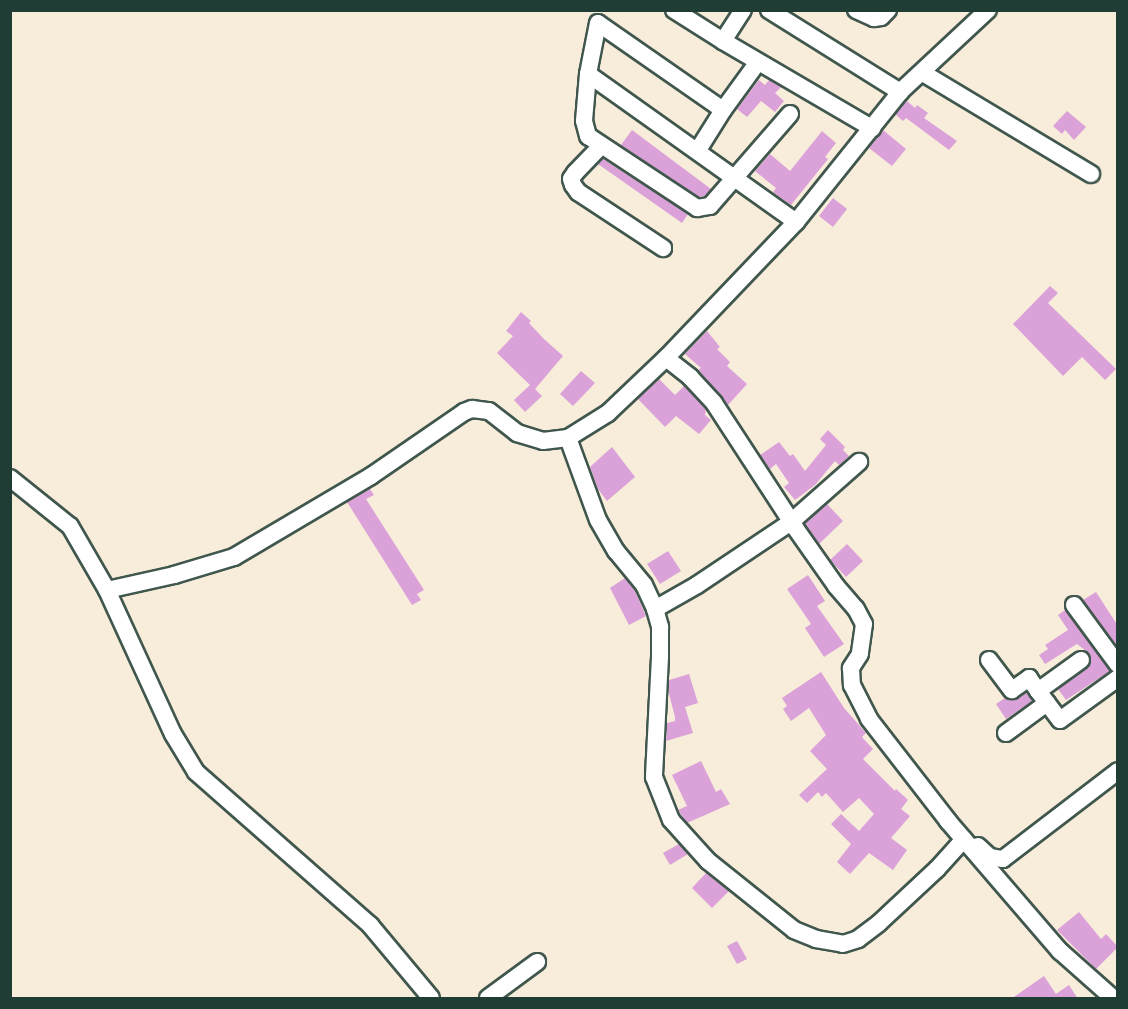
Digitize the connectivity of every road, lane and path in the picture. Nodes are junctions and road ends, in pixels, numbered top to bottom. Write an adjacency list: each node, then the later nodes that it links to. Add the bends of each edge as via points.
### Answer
1 (674, 10): 8 (street)
2 (743, 10): 8 (street)
3 (769, 10): 12 (street)
4 (856, 10): 5 (street, via 874,18)
5 (888, 10)
6 (988, 10): 10 (street)
7 (602, 17): 11 (street); 13 (street)
8 (723, 41): 9 (street)
9 (758, 62): 13 (street); 15 (street)
10 (924, 73): 12 (street); 18 (street)
11 (588, 74): 16 (street, via 584,130); 17 (street)
12 (900, 92): 15 (street)
13 (723, 110): 17 (street)
14 (790, 114): 19 (street)
15 (872, 128): 20 (street)
16 (601, 146): 19 (street, via 697,208 710,206); 21 (street, via 575,173 573,185)
17 (698, 150): 19 (street)
18 (1091, 174)
19 (735, 180): 20 (street)
20 (796, 222): 22 (street)
21 (663, 248)
22 (666, 358): 23 (street, via 608,413); 26 (street, via 714,403)
23 (568, 438): 27 (street, via 543,441 517,433 489,411 472,409 372,476 234,557); 29 (street, via 598,520 616,551 644,585)
24 (859, 462): 26 (street)
25 (10, 478): 27 (street, via 70,526)
26 (790, 522): 29 (street); 37 (street, via 864,624 860,654 851,668 858,701)
27 (106, 590): 39 (street, via 173,734 196,772 370,925)
28 (1074, 605): 32 (street)
29 (655, 609): 37 (street, via 660,627 654,777 659,796 670,820 708,861 794,930 843,944 858,939 879,924)
30 (989, 660): 34 (street, via 1012,690 1029,678)
31 (1081, 660): 34 (street)
32 (1118, 665)
33 (1118, 678): 34 (street, via 1060,720)
34 (1043, 697): 35 (street)
35 (1006, 733)
36 (1118, 771): 37 (street, via 1003,859 990,857)
37 (964, 839): 41 (street, via 1060,951)
38 (537, 962): 40 (street)
39 (431, 999)
40 (488, 999)
41 (1113, 999)

